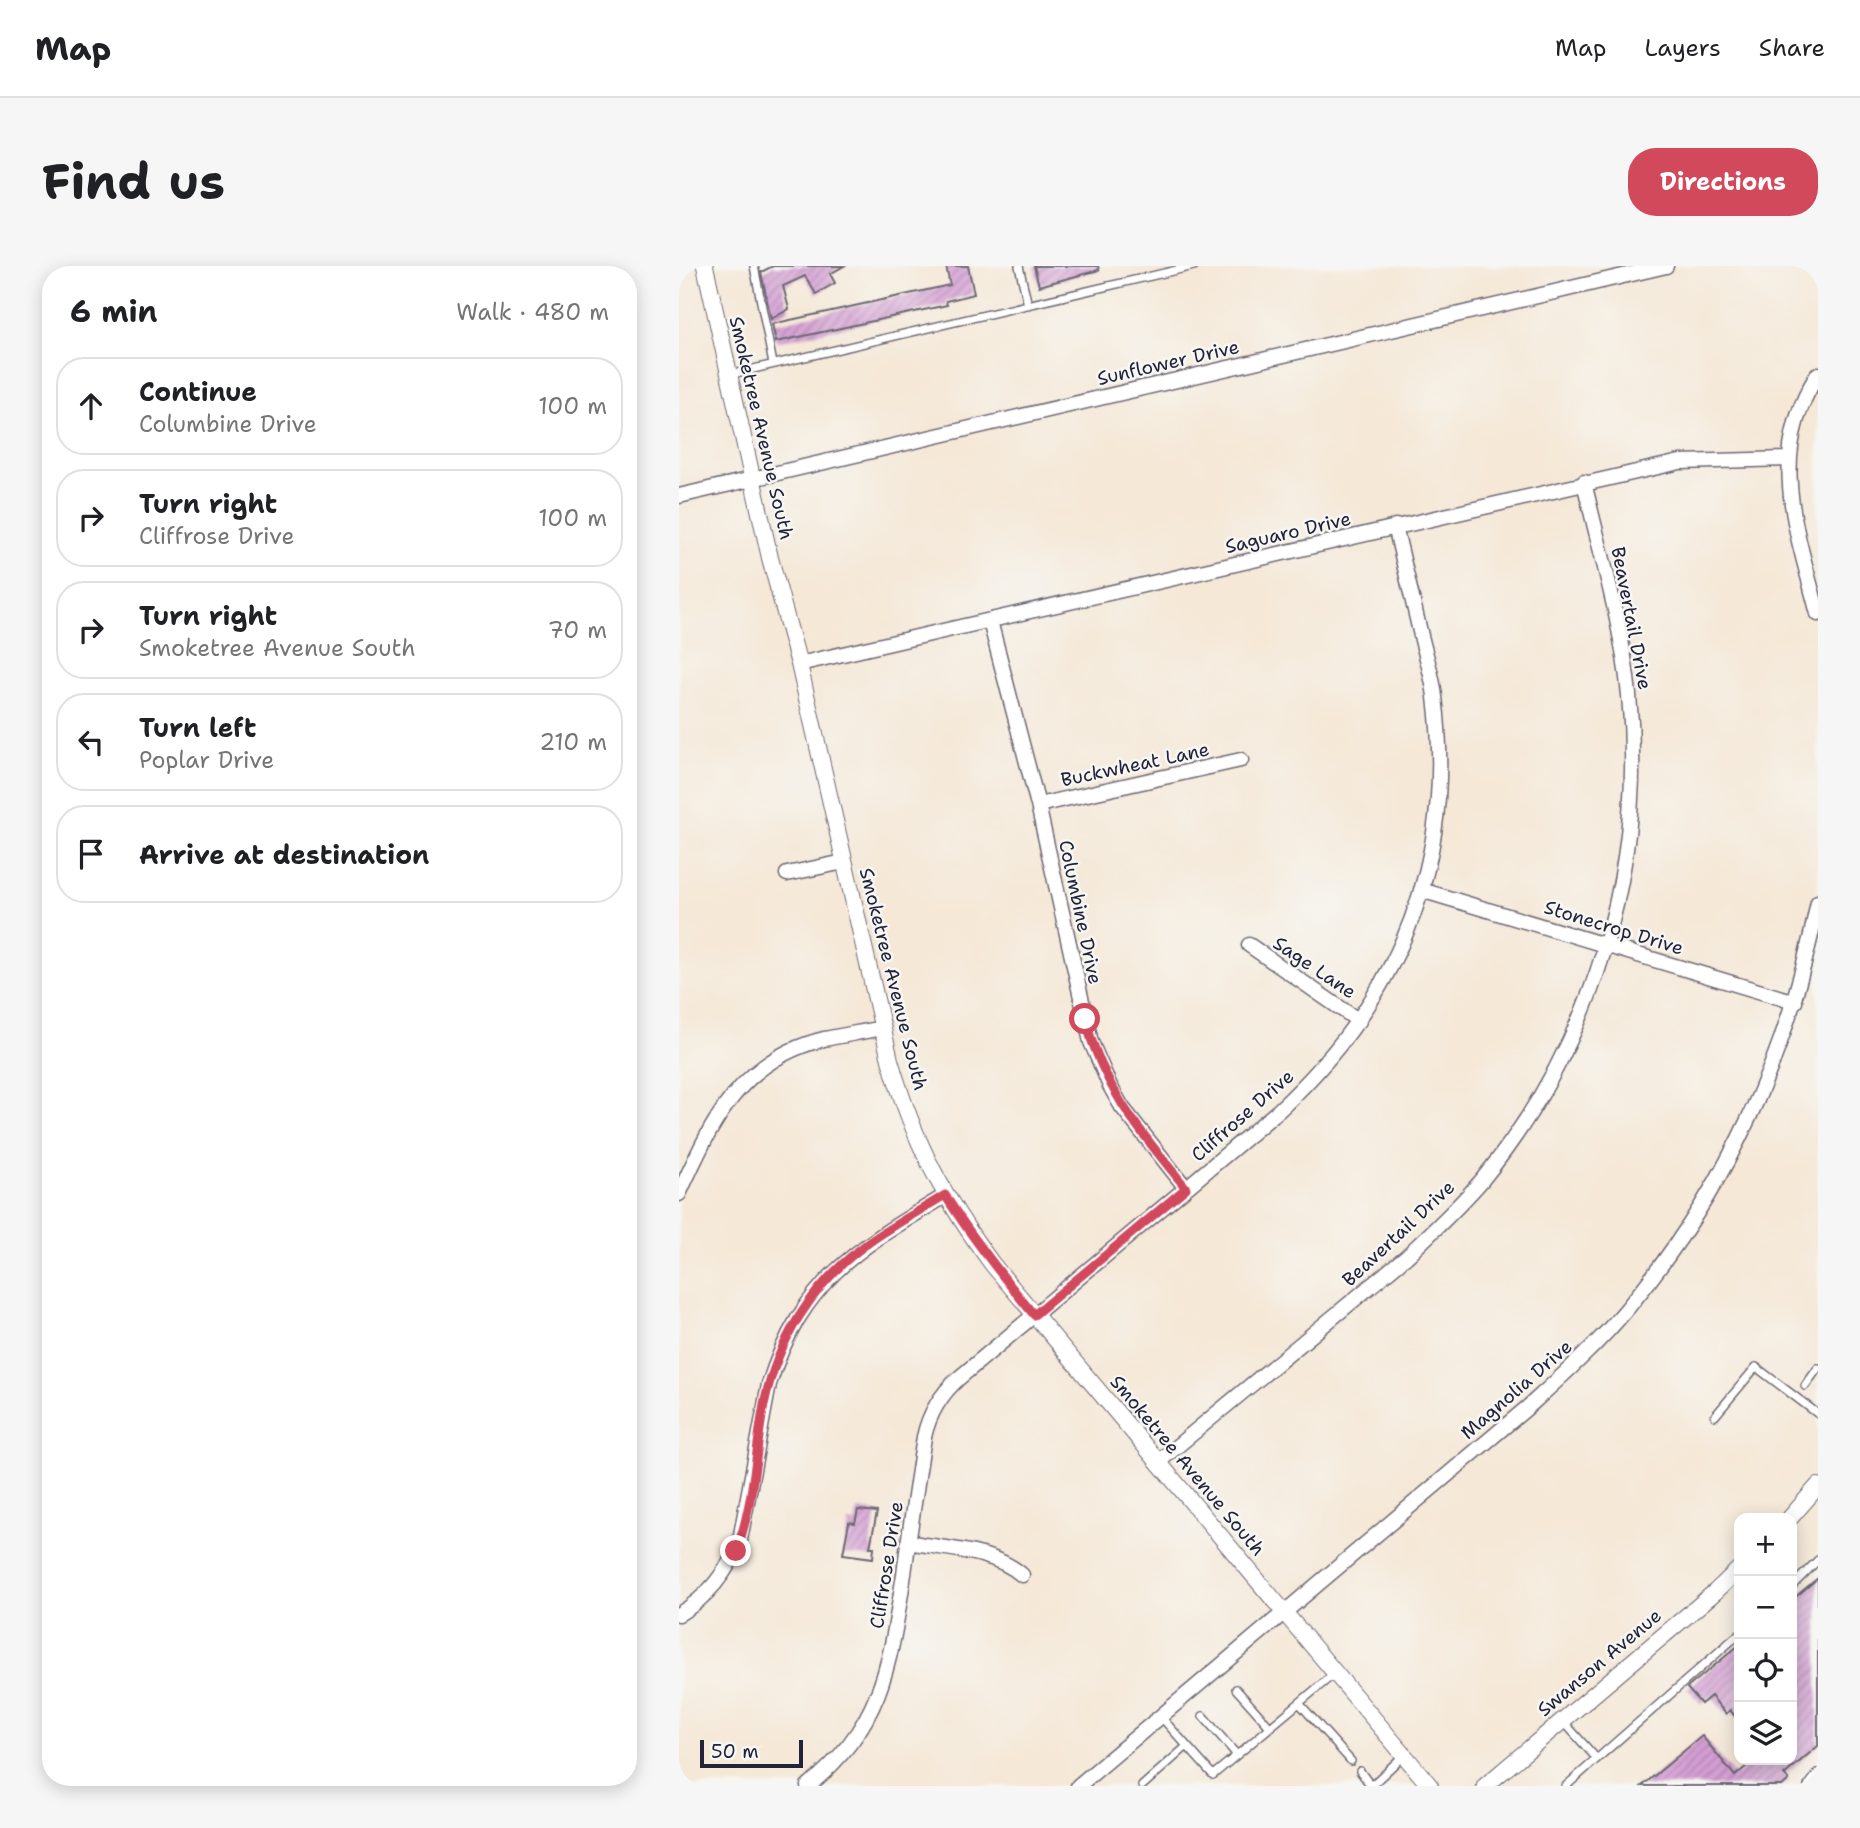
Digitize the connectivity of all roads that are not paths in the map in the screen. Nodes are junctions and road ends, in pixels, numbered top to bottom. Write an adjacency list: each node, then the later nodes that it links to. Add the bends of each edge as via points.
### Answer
1 (705, 266): 9 (street, Smoketree Avenue South)
2 (754, 266): 7 (lane)
3 (1019, 266): 6 (lane)
4 (1194, 266): 6 (lane)
5 (1666, 266): 11 (street, Sunflower Drive)
6 (1028, 305): 7 (lane)
7 (773, 364): 9 (lane)
8 (1818, 374): 10 (street, via 1798,416)
9 (729, 375): 11 (street, Smoketree Avenue South)
10 (1789, 458): 12 (street, Saguaro Drive, via 1680,462); 15 (street, via 1793,515)
11 (752, 478): 13 (street, Sunflower Drive); 17 (street, Smoketree Avenue South)
12 (1584, 482): 14 (street, Saguaro Drive); 25 (street, Beavertail Drive, via 1621,642 1632,746 1627,850)
13 (679, 496)
14 (1395, 526): 16 (street, Saguaro Drive); 22 (street, Cliffrose Drive, via 1435,693 1439,732 1438,809)
15 (1818, 614)
16 (990, 621): 17 (street, Saguaro Drive); 19 (street, Columbine Drive)
17 (799, 664): 20 (street, Smoketree Avenue South)
18 (1241, 760): 19 (street, Buckwheat Lane)
19 (1038, 805): 29 (street, Columbine Drive, via 1085,1019 1100,1065 1122,1107)
20 (845, 862): 21 (street); 28 (street, Smoketree Avenue South)
21 (787, 874)
22 (1422, 890): 25 (street, Stonecrop Drive); 27 (street, Cliffrose Drive, via 1396,958)
23 (1818, 902): 26 (street, Magnolia Drive)
24 (1249, 945): 27 (street, Sage Lane)
25 (1607, 945): 26 (street, Stonecrop Drive); 37 (street, Beavertail Drive, via 1566,1050 1513,1140 1481,1181 1407,1256)
26 (1794, 1002): 45 (street, Magnolia Drive, via 1738,1144 1705,1203 1625,1312 1528,1407)
27 (1359, 1021): 29 (street, Cliffrose Drive, via 1307,1085)
28 (883, 1028): 30 (street, via 809,1044 757,1073 716,1118); 31 (street, Smoketree Avenue South, via 903,1104)
29 (1186, 1188): 32 (street, Cliffrose Drive)
30 (679, 1194)
31 (945, 1195): 32 (street, Smoketree Avenue South, via 965,1228); 46 (street, via 849,1257 819,1288 794,1324 769,1384 740,1540 718,1580)
32 (1034, 1315): 37 (street, Smoketree Avenue South); 40 (street, Cliffrose Drive, via 952,1384 936,1404 924,1437)
33 (1818, 1368): 34 (lane)
34 (1805, 1386)
35 (1818, 1414): 36 (lane, via 1756,1367)
36 (1715, 1416)
37 (1158, 1462): 45 (street, Smoketree Avenue South)
38 (1818, 1486): 39 (street)
39 (1794, 1513)
40 (908, 1542): 43 (street, via 992,1558); 62 (street, Cliffrose Drive, via 892,1648 876,1702 846,1750)
41 (1818, 1560): 44 (lane)
42 (1734, 1574): 53 (street, Swanson Avenue)
43 (1022, 1575)
44 (1797, 1581)
45 (1283, 1612): 48 (street, Smoketree Avenue South); 51 (street, Magnolia Drive)
46 (679, 1614)
47 (1734, 1638): 58 (lane)
48 (1335, 1673): 50 (lane); 57 (street, Smoketree Avenue South)
49 (1236, 1689): 54 (lane)
50 (1299, 1703): 54 (lane); 59 (lane)
51 (1160, 1716): 55 (lane); 63 (street, Magnolia Drive)
52 (1203, 1716): 56 (lane)
53 (1563, 1720): 58 (lane); 66 (street, Swanson Avenue)
54 (1271, 1727): 56 (lane)
55 (1187, 1746): 56 (lane, via 1213,1775); 64 (lane)
56 (1237, 1755)
57 (1404, 1756): 60 (lane, via 1371,1786); 65 (street, Smoketree Avenue South)
58 (1597, 1759): 67 (lane)
59 (1351, 1761)
60 (1360, 1771)
61 (1818, 1773): 68 (lane)
62 (808, 1786)
63 (1078, 1786)
64 (1142, 1786)
65 (1430, 1786)
66 (1485, 1786)
67 (1566, 1786)
68 (1808, 1786)

